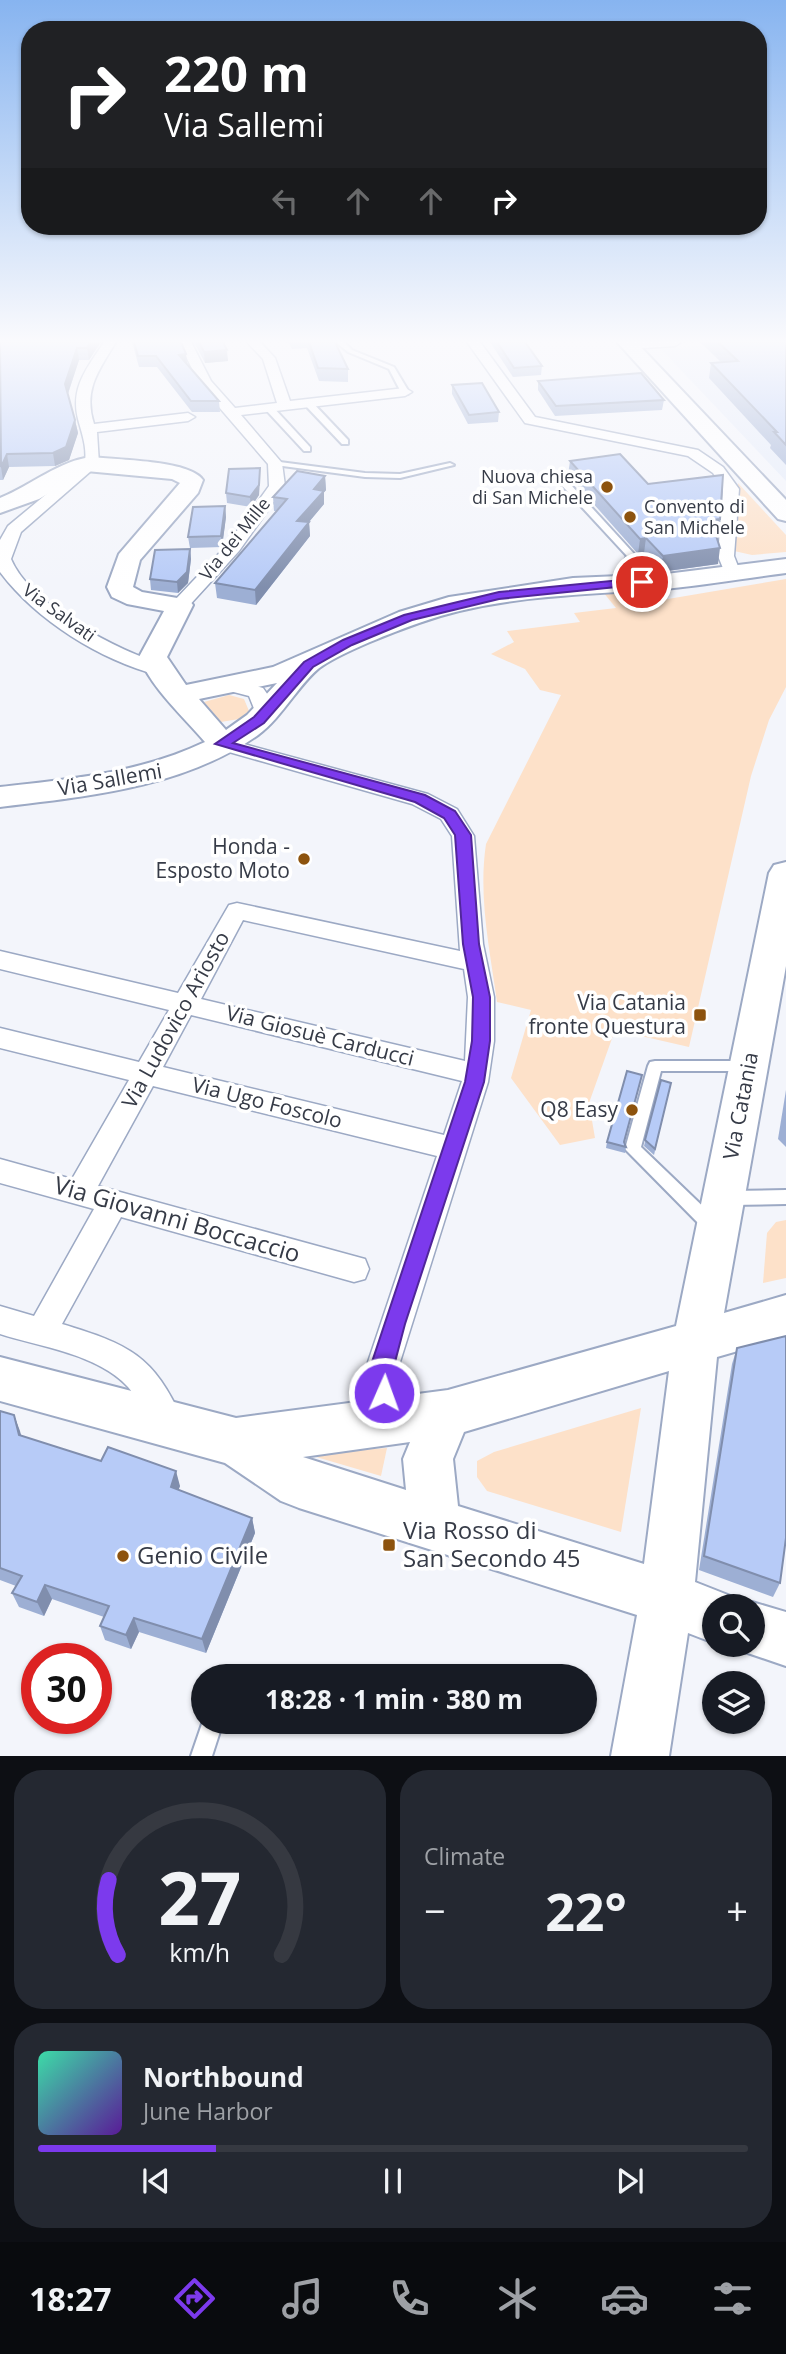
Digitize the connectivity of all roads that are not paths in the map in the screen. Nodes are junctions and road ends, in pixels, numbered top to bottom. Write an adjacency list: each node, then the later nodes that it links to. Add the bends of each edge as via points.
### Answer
1 (88, 424): 8 (street)
2 (131, 424): 8 (street)
3 (242, 424): 11 (street)
4 (284, 424): 10 (lane)
5 (328, 424): 9 (lane)
6 (550, 424): 18 (street, via 694,453 718,470 731,489 726,556)
7 (704, 424): 15 (street)
8 (90, 429): 12 (street, via 95,442)
9 (345, 442)
10 (307, 449)
11 (275, 463): 13 (lane, via 400,476); 20 (street, Via dei Mille, via 277,485 262,510)
12 (93, 464): 16 (street, via 81,465); 20 (street, via 192,480 128,559 120,587 130,597); 22 (street, Via Salvati, via 14,529 3,560 13,579 40,602 124,658)
13 (450, 465)
14 (558, 477): 19 (lane, via 632,556)
15 (781, 504)
16 (0, 506)
17 (786, 566): 18 (street, Via Sallemi)
18 (733, 574): 19 (street, Via Sallemi)
19 (618, 583): 21 (street, Via Sallemi, via 449,606 408,618)
20 (180, 605): 22 (street, Via dei Mille, via 153,657)
21 (309, 664): 23 (street, Via Sallemi); 25 (street, Via Sallemi)
22 (158, 669): 24 (street)
23 (233, 686): 24 (street, Via Sallemi); 25 (street, via 262,698)
24 (178, 695): 26 (street)
25 (264, 712): 26 (street, Via Sallemi)
26 (222, 744): 27 (street, Via Sallemi, via 170,770 144,777); 30 (street, via 420,799 449,814 463,835)
27 (0, 797)
28 (786, 873): 33 (street, Via Catania)
29 (0, 960): 31 (street, Via Giosuè Carducci)
30 (475, 962): 31 (street, Via Ludovico Ariosto, via 237,911); 35 (street, via 481,997)
31 (184, 1002): 34 (street, Via Ludovico Ariosto); 35 (street, Via Giosuè Carducci)
32 (0, 1038): 34 (street, Via Ugo Foscolo)
33 (749, 1066): 41 (street, Via Catania); 41 (lane, via 655,1066 633,1149)
34 (146, 1074): 36 (street, Via Ugo Foscolo); 38 (street, Via Ludovico Ariosto)
35 (476, 1074): 36 (street)
36 (452, 1148): 50 (street, via 384,1362)
37 (0, 1171): 38 (street, Via Giovanni Boccaccio)
38 (79, 1193): 40 (street, Via Giovanni Boccaccio)
39 (786, 1197): 41 (lane)
40 (114, 1203): 42 (street, Via Giovanni Boccaccio); 45 (street)
41 (720, 1214): 46 (street, Via Catania)
42 (354, 1269)
43 (786, 1316): 46 (street)
44 (0, 1320): 45 (street)
45 (41, 1333): 49 (street, via 111,1354 141,1377)
46 (696, 1340): 48 (street); 53 (street, Via Catania)
47 (0, 1379): 49 (street)
48 (448, 1413): 50 (street); 52 (street, via 428,1459)
49 (168, 1423): 51 (street)
50 (389, 1423): 51 (street)
51 (236, 1442): 52 (street, via 299,1483)
52 (434, 1525): 53 (street, via 591,1572)
53 (690, 1609): 58 (street, Via Catania)
54 (765, 1633): 55 (street)
55 (786, 1639)
56 (209, 1734): 57 (lane)
57 (201, 1755)
58 (640, 1755)

